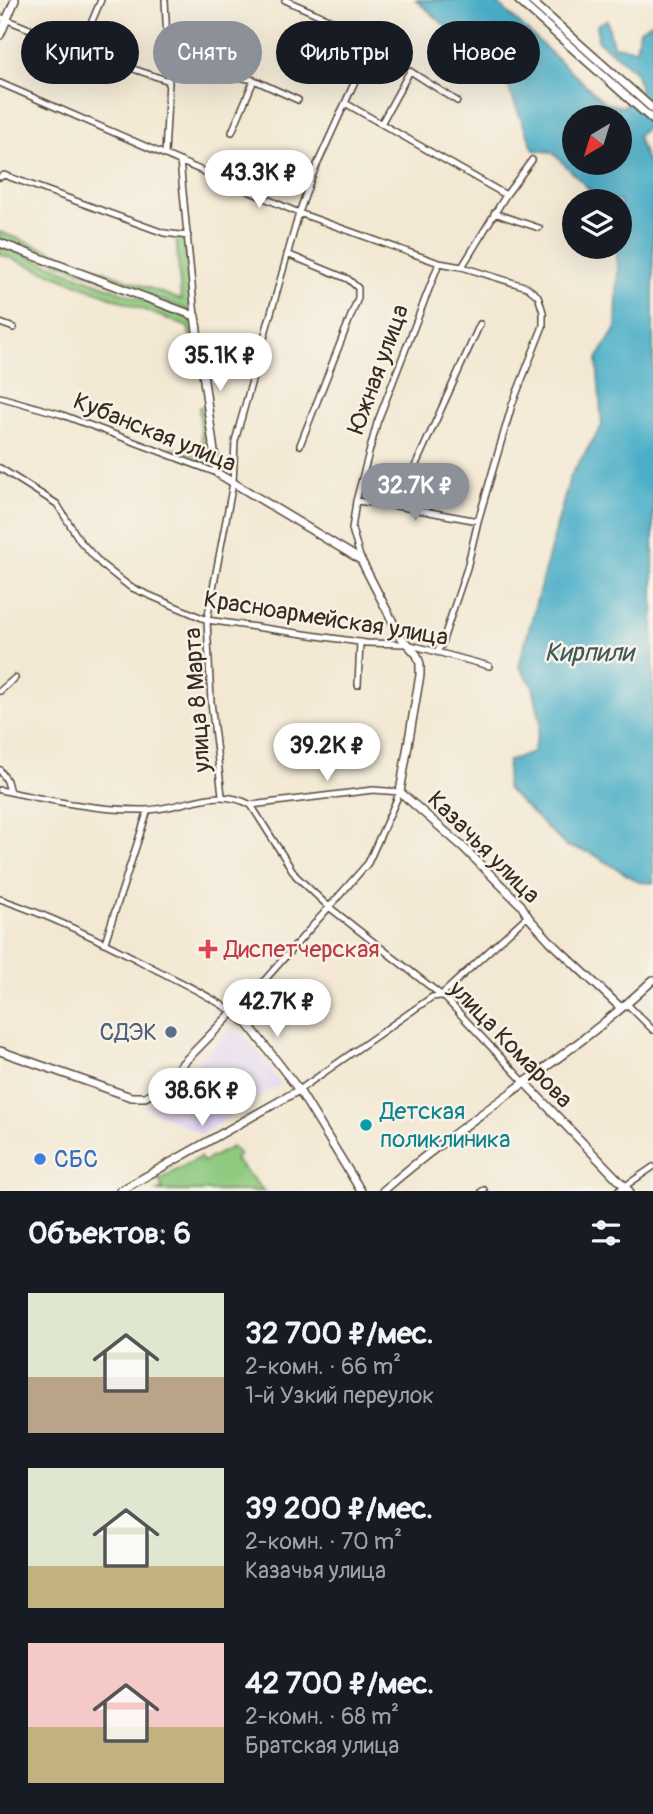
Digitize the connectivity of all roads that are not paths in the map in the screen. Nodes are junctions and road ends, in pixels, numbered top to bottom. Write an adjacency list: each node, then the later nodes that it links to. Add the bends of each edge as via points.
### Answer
1 (15, 0): 7 (main road)
2 (101, 0): 8 (street)
3 (165, 0): 9 (street)
4 (285, 0): 19 (street, улица 8 Марта, via 368,40 370,48)
5 (518, 0): 13 (main road)
6 (530, 0): 13 (main road)
7 (3, 19): 10 (street); 11 (main road)
8 (92, 21)
9 (166, 21)
10 (21, 26)
11 (0, 35)
12 (0, 83): 24 (street)
13 (616, 83): 20 (main road); 21 (main road)
14 (169, 84): 24 (street)
15 (252, 84): 23 (street)
16 (262, 84): 17 (street)
17 (298, 100)
18 (457, 101): 22 (street, via 410,71)
19 (345, 103): 22 (street); 29 (street, улица 8 Марта)
20 (653, 109)
21 (653, 120)
22 (382, 122): 28 (street)
23 (232, 132)
24 (165, 154): 26 (street)
25 (532, 160): 28 (street)
26 (180, 161): 29 (street); 32 (street)
27 (0, 177): 32 (street, via 164,233)
28 (506, 195): 30 (street)
29 (299, 213): 34 (street, улица 8 Марта); 35 (street)
30 (494, 213): 31 (street); 36 (street)
31 (539, 228)
32 (188, 236): 37 (street)
33 (0, 244): 37 (main road)
34 (287, 254): 42 (street, via 348,279 358,288 358,299); 45 (street, улица 8 Марта, via 235,441)
35 (439, 263): 36 (street); 46 (street, Южная улица, via 377,423)
36 (462, 267): 48 (street, via 527,287 538,296 543,312 543,326 512,405)
37 (195, 316): 44 (main road)
38 (0, 323): 40 (street)
39 (480, 324): 47 (street)
40 (13, 328)
41 (0, 397): 44 (street, Кубанская улица, via 60,414)
42 (300, 445)
43 (0, 468): 50 (street, Красноармейская улица, via 57,504 80,541 130,587)
44 (216, 473): 45 (main road, Кубанская улица)
45 (233, 483): 49 (main road, Кубанская улица); 50 (street, улица 8 Марта)
46 (356, 501): 47 (street); 49 (street, Южная улица, via 352,528)
47 (397, 506): 48 (street)
48 (478, 521): 53 (street, via 467,568)
49 (361, 560): 52 (main road, Южная улица)
50 (207, 620): 51 (street, Красноармейская улица); 62 (street, улица 8 Марта)
51 (360, 642): 52 (street, Красноармейская улица); 56 (street)
52 (407, 644): 53 (street, Красноармейская улица); 61 (main road, Южная улица, via 417,655 420,668)
53 (436, 652): 54 (street, Красноармейская улица)
54 (489, 666)
55 (15, 678): 57 (street)
56 (358, 685)
57 (0, 691)
58 (0, 770): 60 (street)
59 (0, 790): 60 (street)
60 (10, 792): 64 (street, via 90,807)
61 (400, 792): 63 (street, Казачья улица, via 373,790); 66 (street, via 368,863); 67 (main road, Казачья улица, via 463,847 522,905)
62 (222, 795): 63 (street, Казачья улица); 64 (street)
63 (251, 805): 66 (street, улица Комарова, via 296,876)
64 (148, 810): 68 (street)
65 (0, 899): 68 (street)
66 (329, 907): 70 (street, улица Комарова); 72 (street)
67 (529, 918): 70 (street); 71 (main road, Казачья улица, via 584,975)
68 (105, 942): 72 (street)
69 (653, 980): 71 (main road)
70 (440, 996): 75 (street, улица Комарова); 76 (street, via 432,997)
71 (624, 1006): 73 (street, Казачья улица); 75 (main road)
72 (233, 1013): 74 (main road, via 156,1091 141,1098); 76 (main road, via 248,1024)
73 (653, 1030)
74 (0, 1051)
75 (525, 1083): 78 (main road, улица Комарова); 81 (main road)
76 (299, 1090): 79 (main road); 80 (main road)
77 (653, 1167): 78 (street)
78 (624, 1190)
79 (120, 1191)
80 (361, 1191)
81 (383, 1191)

